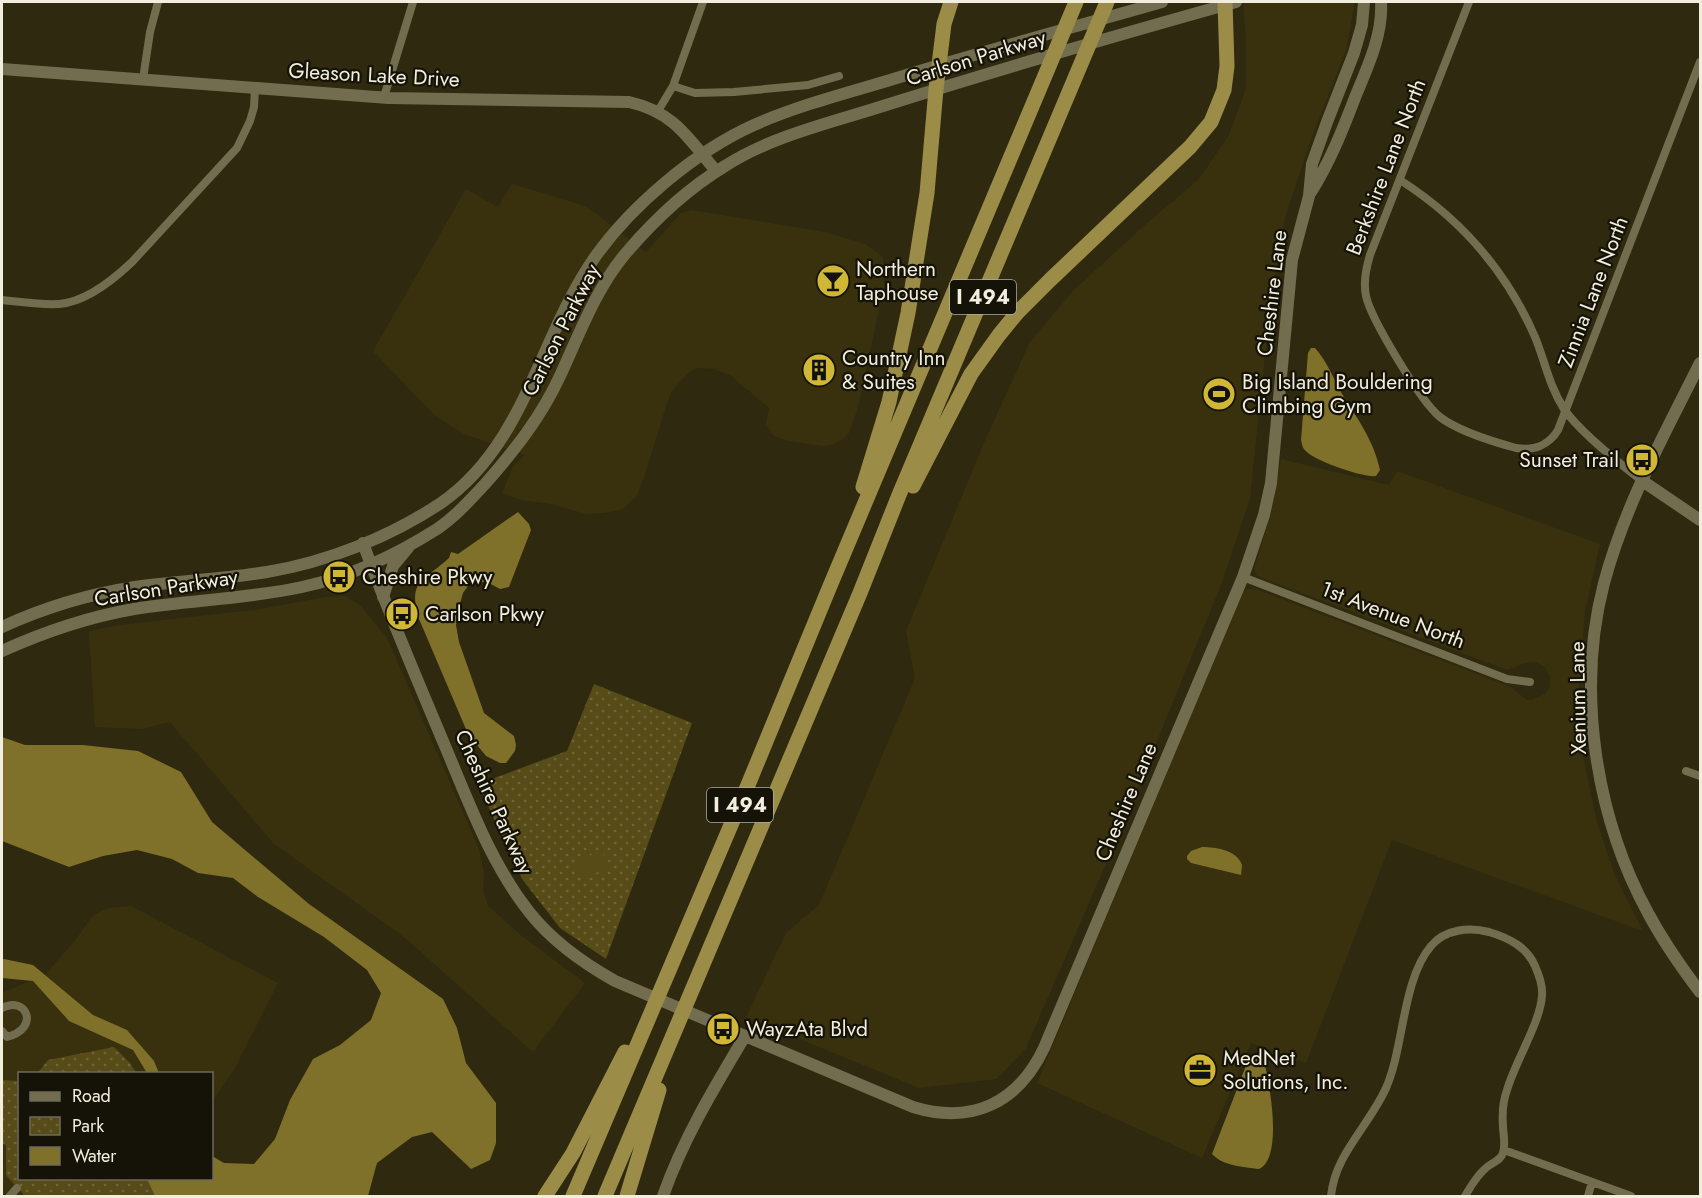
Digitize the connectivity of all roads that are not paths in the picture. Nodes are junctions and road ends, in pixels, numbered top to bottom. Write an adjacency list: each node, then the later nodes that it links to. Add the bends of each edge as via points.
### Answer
1 (158, 2): 16 (street)
2 (413, 2): 20 (street)
3 (703, 2): 17 (street)
4 (951, 2): 13 (highway)
5 (1076, 2): 36 (highway, I 494)
6 (1107, 2): 37 (highway, I 494)
7 (1162, 2): 13 (main road, Carlson Parkway)
8 (1229, 2): 19 (main road, Carlson Parkway); 37 (highway, via 1226,72 1221,101 1211,122 1190,147 1017,313 986,353 943,426)
9 (1364, 2): 25 (main road, Cheshire Lane, via 1360,34 1312,164)
10 (1381, 2): 25 (main road, Cheshire Lane, via 1379,30 1369,64 1326,169)
11 (1469, 2): 24 (street, Berkshire Lane North)
12 (1701, 62): 28 (street, Zinnia Lane North)
13 (938, 65): 19 (highway); 22 (main road, Carlson Parkway, via 773,117 736,134)
14 (2, 69): 16 (main road, Gleason Lake Drive)
15 (839, 76): 17 (street, via 808,85 734,92 695,93)
16 (143, 80): 18 (main road, Gleason Lake Drive)
17 (673, 86): 21 (street)
18 (255, 88): 20 (main road, Gleason Lake Drive); 26 (street, via 250,121 237,148 117,276 80,298 60,304)
19 (936, 90): 23 (main road, Carlson Parkway, via 777,141); 36 (highway, via 922,231 894,383)
20 (384, 97): 21 (main road, Gleason Lake Drive, via 616,101)
21 (658, 111): 22 (main road, Gleason Lake Drive, via 674,122)
22 (703, 156): 23 (main road, Gleason Lake Drive); 32 (main road, Carlson Parkway, via 641,204 594,258 563,312 515,418 488,459 443,501)
23 (716, 171): 33 (main road, Carlson Parkway, via 651,224 613,270 579,331 547,402 521,443 452,518)
24 (1400, 180): 28 (street, via 1448,214 1502,276 1525,315 1552,386); 29 (street, Berkshire Lane North, via 1368,261 1366,294 1376,319 1423,398 1440,417)
25 (1309, 196): 35 (main road, Cheshire Lane, via 1292,260 1271,483)
26 (2, 300)
27 (1701, 363): 30 (main road, Xenium Lane)
28 (1566, 411): 29 (street, Zinnia Lane North, via 1553,437 1533,449 1516,448); 30 (street)
29 (1458, 426)
30 (1641, 480): 31 (main road); 44 (main road, Xenium Lane, via 1602,596 1593,658 1595,744 1610,816 1637,890 1662,938)
31 (1701, 520)
32 (363, 543): 34 (main road, Cheshire Parkway); 39 (main road, Carlson Parkway, via 328,557 269,572 132,588 92,597 31,614)
33 (412, 543): 34 (main road, Carlson Parkway); 38 (main road, via 393,566)
34 (371, 564): 38 (main road, Cheshire Parkway); 40 (main road, Carlson Parkway, via 297,588 108,614)
35 (1243, 577): 41 (street, 1st Avenue North, via 1507,679); 50 (main road, Cheshire Lane, via 1036,1066 1012,1093 974,1111 931,1112)
36 (830, 586): 47 (highway, I 494)
37 (860, 593): 48 (highway, I 494)
38 (383, 597): 46 (main road, Cheshire Parkway, via 483,837 515,893 547,932 596,970)
39 (2, 627)
40 (2, 651)
41 (1530, 682)
42 (1686, 771): 43 (street)
43 (1701, 776)
44 (1701, 992)
45 (2, 1008): 49 (street, via 22,1008 27,1021 18,1034 7,1037)
46 (708, 1020): 50 (main road, Cheshire Lane)
47 (646, 1023): 55 (highway, via 621,1059 573,1154); 56 (highway, I 494)
48 (678, 1024): 57 (highway, I 494); 58 (highway)
49 (2, 1031)
50 (745, 1036): 59 (main road, via 688,1134)
51 (1504, 1150): 52 (street); 60 (street, via 1502,1115 1507,1090 1539,1011 1542,985 1529,953 1519,945 1500,936 1465,929 1432,944 1421,961 1387,1087 1336,1171); 61 (street, via 1503,1156 1479,1175)
52 (1592, 1182): 62 (street); 63 (street)
53 (17, 1188): 54 (street)
54 (10, 1197)
55 (546, 1197)
56 (573, 1197)
57 (605, 1197)
58 (627, 1197)
59 (663, 1197)
60 (1331, 1197)
61 (1465, 1197)
62 (1588, 1197)
63 (1631, 1197)

